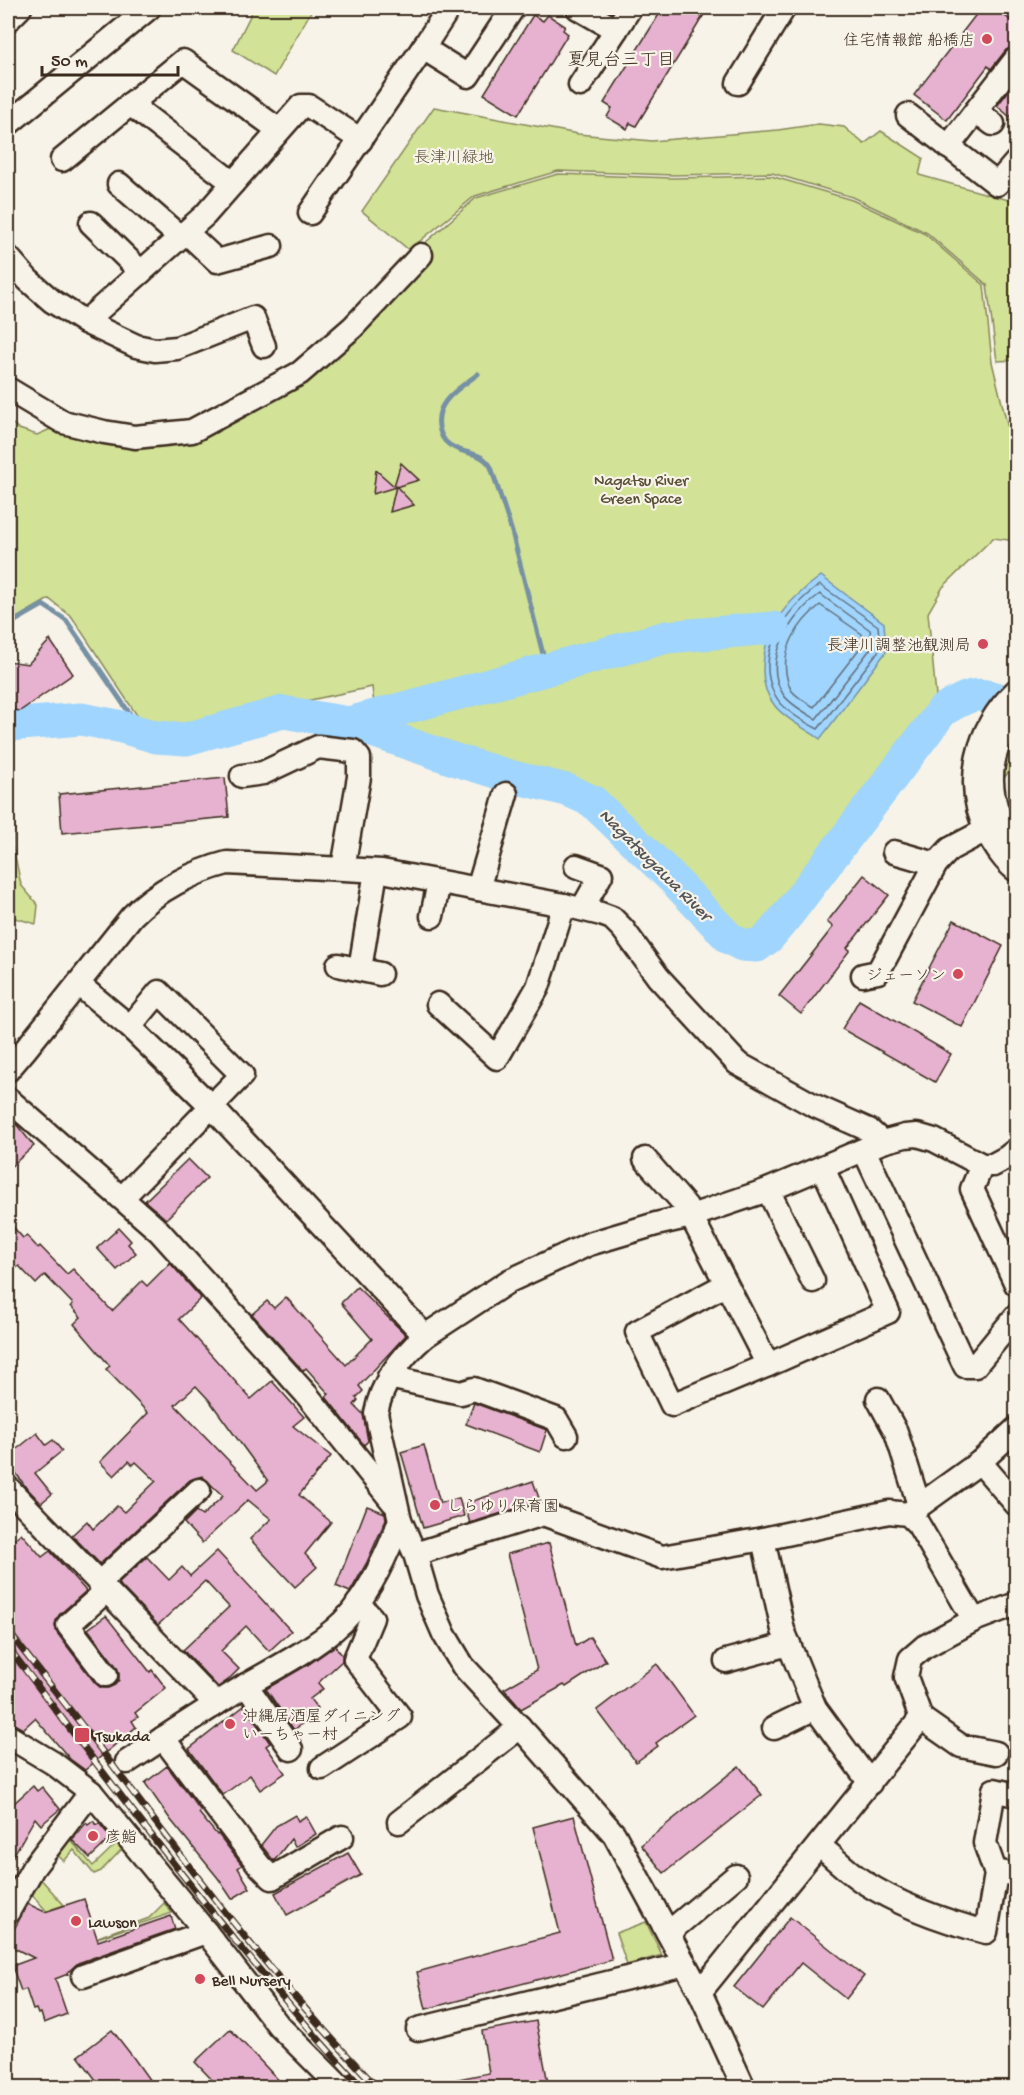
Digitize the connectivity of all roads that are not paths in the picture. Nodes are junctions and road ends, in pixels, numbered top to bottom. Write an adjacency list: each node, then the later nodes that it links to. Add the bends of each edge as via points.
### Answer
1 (20, 8): 8 (street)
2 (150, 8): 16 (street)
3 (448, 8): 10 (street)
4 (513, 8): 10 (street, via 468,76)
5 (578, 8): 9 (street)
6 (630, 8): 9 (street)
7 (784, 8): 12 (street)
8 (8, 20)
9 (616, 30): 13 (street)
10 (423, 48): 18 (street)
11 (1017, 59): 19 (street, via 985,118)
12 (738, 83)
13 (580, 85)
14 (130, 104): 17 (street, via 183,61); 20 (street); 22 (street)
15 (908, 115): 19 (street)
16 (8, 124)
17 (279, 130): 18 (street, via 301,106 309,106); 22 (street)
18 (361, 140): 24 (street)
19 (948, 147): 21 (street, via 997,184)
20 (62, 160)
21 (1017, 162)
22 (233, 183): 26 (street)
23 (118, 184): 26 (street)
24 (310, 213)
25 (91, 223): 30 (street)
26 (183, 235): 27 (street, via 217,261); 30 (street)
27 (271, 246)
28 (421, 255): 33 (street, via 353,327 300,373 192,431 135,437 104,432 63,422)
29 (8, 256): 31 (street, via 52,301)
30 (141, 272): 31 (street)
31 (85, 322): 32 (street, via 136,346 155,350 177,348 253,318)
32 (264, 346)
33 (8, 389)
34 (1012, 707): 37 (street, via 983,737 974,778); 38 (street, via 992,767 992,780 996,809)
35 (242, 776): 42 (street, via 263,773 318,747 353,751 359,758 359,777)
36 (506, 794): 46 (street)
37 (986, 830): 40 (street, via 950,849); 43 (street, via 1008,864)
38 (1017, 845)
39 (894, 852): 40 (street)
40 (936, 864): 50 (street, via 878,972)
41 (576, 866): 47 (street, via 601,875)
42 (343, 868): 44 (street); 51 (street, via 228,863 212,867 147,900)
43 (1017, 870)
44 (376, 871): 45 (street); 49 (street, via 370,972)
45 (439, 882): 46 (street); 48 (street)
46 (478, 889): 47 (street)
47 (573, 907): 52 (street, via 538,987 497,1058); 57 (street, via 612,918 658,977 737,1063 813,1105 869,1130)
48 (432, 916)
49 (338, 965)
50 (863, 975)
51 (78, 984): 53 (street); 54 (street)
52 (438, 1004)
53 (130, 1027): 56 (street); 56 (street, via 159,993 242,1075)
54 (8, 1070)
55 (8, 1099): 63 (street)
56 (212, 1107): 63 (street); 69 (street)
57 (873, 1146): 60 (street, via 917,1135); 61 (street); 68 (street, via 965,1366 975,1366)
58 (1017, 1150): 60 (street, via 993,1165)
59 (645, 1159): 64 (street)
60 (982, 1166): 66 (street, via 972,1189)
61 (823, 1168): 62 (street); 70 (street, via 888,1312)
62 (768, 1190): 64 (street); 65 (street)
63 (122, 1198): 80 (street, via 159,1231 298,1386)
64 (691, 1216): 67 (street); 69 (street, via 589,1244 509,1281)
65 (813, 1281)
66 (1017, 1284)
67 (725, 1285): 70 (street); 70 (street, via 637,1332 672,1405)
68 (1017, 1316)
69 (424, 1336): 71 (street)
70 (768, 1365)
71 (389, 1377): 74 (street, via 461,1393 474,1389 556,1419); 80 (street, via 376,1413)
72 (878, 1399): 79 (street, via 896,1432)
73 (1017, 1429): 75 (street)
74 (566, 1437)
75 (980, 1462): 78 (street); 79 (street)
76 (199, 1490): 83 (street)
77 (9, 1494): 83 (street)
78 (1017, 1504)
79 (914, 1509): 81 (street); 86 (street, via 918,1524)
80 (398, 1513): 82 (street); 84 (street, via 389,1552)
81 (763, 1539): 82 (street, via 662,1557 543,1514); 87 (street)
82 (415, 1554): 94 (street, via 435,1613 463,1666)
83 (103, 1587): 89 (street, via 68,1625); 91 (street)
84 (358, 1603): 90 (street, via 350,1615 310,1647); 101 (street, via 372,1618 355,1659 400,1717)
85 (1017, 1604): 86 (street)
86 (974, 1620): 93 (street, via 910,1659 906,1677)
87 (789, 1644): 88 (street); 92 (street)
88 (726, 1661)
89 (105, 1675)
90 (246, 1685): 91 (street); 98 (street)
91 (216, 1704): 97 (street)
92 (815, 1708): 95 (street); 102 (street)
93 (921, 1718): 99 (street, via 961,1746); 102 (street)
94 (520, 1727): 105 (street); 112 (street, via 614,1834)
95 (774, 1728)
96 (8, 1736): 103 (street, via 53,1762)
97 (163, 1738): 100 (street); 106 (street, via 272,1878)
98 (291, 1749)
99 (996, 1753)
100 (127, 1762)
101 (322, 1768)
102 (870, 1783): 107 (street)
103 (91, 1792): 110 (street, via 33,1868); 111 (street)
104 (1017, 1795): 108 (street, via 994,1790 985,1843)
105 (399, 1822)
106 (342, 1837)
107 (819, 1845): 108 (street, via 860,1880 883,1893 952,1923 986,1932 996,1874); 115 (street)
108 (1006, 1873)
109 (736, 1876): 112 (street)
110 (8, 1912)
111 (206, 1932): 114 (street); 117 (street, via 279,2026)
112 (668, 1933): 113 (street)
113 (685, 1964): 115 (street); 116 (street)
114 (83, 1976)
115 (700, 1992): 118 (street)
116 (418, 2029)
117 (340, 2088)
118 (744, 2088)

